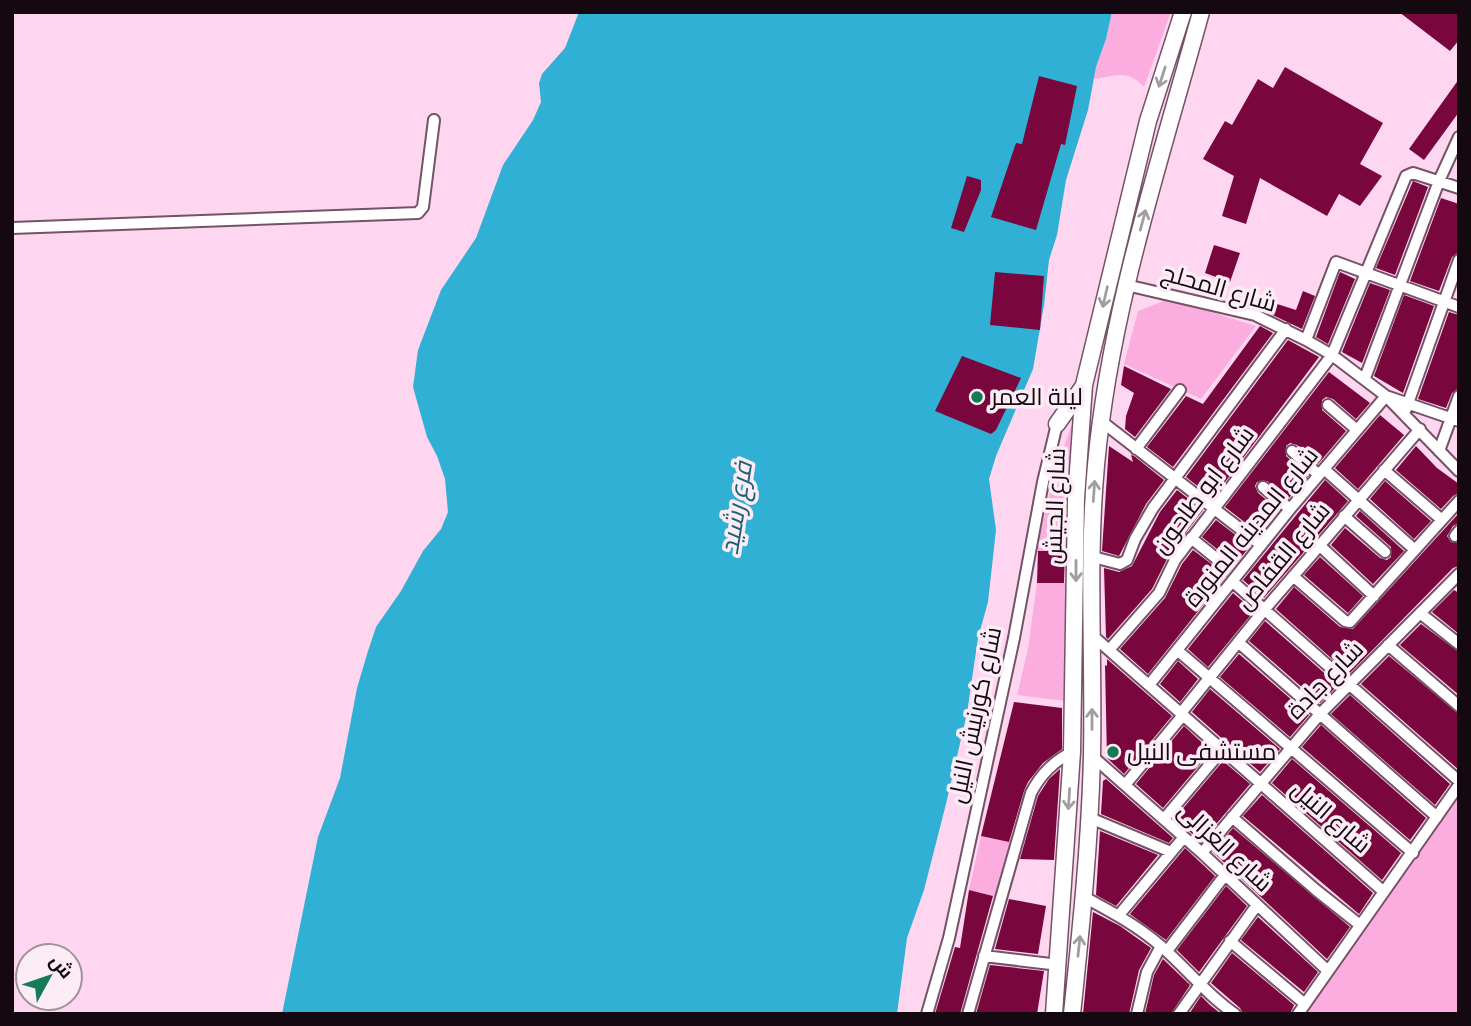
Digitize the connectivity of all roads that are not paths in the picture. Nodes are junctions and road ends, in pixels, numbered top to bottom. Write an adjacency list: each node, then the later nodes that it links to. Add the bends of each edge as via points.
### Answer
1 (1183, 12): 18 (main road, شارع الجيش, one-way to 18, via 1148,121)
2 (1203, 16): 10 (main road, شارع الجيش, one-way to 2, via 1159,156)
3 (434, 120): 7 (street, via 423,207 418,213)
4 (1459, 136): 5 (street)
5 (1439, 181): 6 (street); 9 (street, شارع ابو طاحون, via 1413,173 1406,176); 11 (street)
6 (1459, 188)
7 (12, 228)
8 (1459, 260): 12 (street)
9 (1366, 272): 11 (street); 15 (street, via 1335,263); 16 (street, شارع ابو طاحون)
10 (1126, 285): 14 (street, شارع المحلج, via 1255,316); 25 (main road, شارع الجيش)
11 (1401, 285): 12 (street); 17 (street)
12 (1445, 301): 13 (street); 23 (street)
13 (1459, 307)
14 (1286, 329): 15 (street, شارع المحلج); 35 (street)
15 (1306, 340): 16 (street, شارع المحلج)
16 (1332, 355): 17 (street, شارع المحلج); 39 (street, شارع ابو طاحون)
17 (1365, 378): 20 (street, شارع المحلج)
18 (1084, 385): 26 (main road); 70 (main road, شارع الجيش, one-way to 70, via 1076,499)
19 (1180, 390): 29 (street)
20 (1386, 396): 23 (street, شارع المحلج); 28 (street, شارع المدينه المنورة)
21 (1459, 396): 24 (street)
22 (1328, 405): 28 (street)
23 (1406, 408): 24 (street); 27 (street, شارع المحلج)
24 (1455, 419): 31 (street)
25 (1101, 421): 29 (street); 48 (main road, شارع الجيش, one-way to 25)
26 (1057, 424): 97 (street, شارع كورنيش النيل, via 949,938)
27 (1420, 429): 31 (street, شارع المحلج); 32 (street, شارع القفاص)
28 (1357, 430): 34 (street, شارع المدينه المنورة)
29 (1136, 449): 35 (street)
30 (1292, 451): 34 (street)
31 (1439, 451): 33 (street, شارع المحلج)
32 (1384, 470): 37 (street, شارع القفاص); 42 (street)
33 (1459, 471)
34 (1322, 472): 37 (street); 40 (street, شارع المدينه المنورة)
35 (1175, 479): 39 (street); 48 (street, via 1143,523 1126,562)
36 (1263, 487): 40 (street)
37 (1359, 500): 41 (street, شارع القفاص); 46 (street)
38 (1459, 501): 42 (street)
39 (1214, 509): 43 (street, شارع ابو طاحون); 44 (street)
40 (1290, 509): 44 (street, شارع المدينه المنورة)
41 (1344, 516): 45 (street, شارع القفاص); 47 (street)
42 (1442, 520): 46 (street)
43 (1191, 538): 49 (street); 60 (street, شارع ابو طاحون, via 1159,593)
44 (1261, 545): 52 (street, شارع المدينه المنورة)
45 (1319, 545): 50 (street, شارع القفاص); 53 (street)
46 (1415, 550): 53 (street)
47 (1385, 552)
48 (1093, 557): 56 (main road, شارع الجيش)
49 (1222, 563)
50 (1293, 576): 53 (street, via 1347,622); 54 (street, شارع القفاص)
51 (1458, 577): 55 (street, شارع جادة)
52 (1233, 581): 54 (street); 61 (street, شارع المدينه المنورة)
53 (1374, 596)
54 (1265, 609): 57 (street, شارع القفاص); 63 (street)
55 (1420, 613): 58 (street); 59 (street, شارع جادة)
56 (1093, 636): 60 (street, شارع النيل); 71 (main road, شارع الجيش, one-way to 56)
57 (1238, 642): 62 (street, شارع القفاص); 67 (street)
58 (1459, 644)
59 (1388, 645): 63 (street, شارع جادة); 65 (street)
60 (1109, 650): 64 (street, شارع النيل)
61 (1177, 650): 62 (street); 64 (street, شارع المدينه المنورة)
62 (1209, 677): 66 (street, شارع القفاص); 68 (street)
63 (1349, 684): 67 (street, شارع جادة); 73 (street)
64 (1149, 685): 66 (street, شارع النيل)
65 (1459, 706)
66 (1182, 714): 69 (street, شارع النيل); 74 (street, شارع القفاص)
67 (1320, 714): 68 (street, شارع جادة); 76 (street)
68 (1290, 747): 72 (street, شارع جادة); 82 (street)
69 (1223, 750): 72 (street, شارع النيل); 78 (street)
70 (1072, 752): 91 (street, via 1051,764 1031,793); 92 (main road, شارع الجيش, one-way to 92)
71 (1092, 756): 74 (street, شارع الغزالى); 77 (main road, شارع الجيش)
72 (1260, 782): 75 (street, شارع جادة); 84 (street, شارع النيل)
73 (1459, 783): 76 (street)
74 (1125, 785): 78 (street, شارع الغزالى)
75 (1232, 817): 81 (street, شارع جادة); 88 (street)
76 (1437, 817): 82 (street)
77 (1090, 818): 80 (street); 85 (main road, شارع الجيش)
78 (1164, 819): 79 (street, شارع الغزالى)
79 (1184, 837): 80 (street); 81 (street, شارع الغزالى)
80 (1171, 852): 87 (street)
81 (1202, 853): 83 (street, شارع الغزالى)
82 (1413, 853): 84 (street)
83 (1225, 875): 86 (street, شارع الغزالى); 90 (street)
84 (1384, 891): 88 (street)
85 (1084, 897): 87 (street); 96 (main road, شارع الجيش, one-way to 85)
86 (1257, 905): 89 (street); 93 (street, شارع الغزالى)
87 (1119, 915): 90 (street)
88 (1360, 925): 93 (street)
89 (1230, 941): 94 (street); 95 (street)
90 (1164, 949): 94 (street); 100 (street, via 1147,972)
91 (984, 956): 92 (street); 98 (street)
92 (1059, 965): 99 (main road, شارع الجيش)
93 (1328, 971): 95 (street)
94 (1198, 985): 101 (street); 102 (street)
95 (1301, 1009)
96 (1073, 1013)
97 (927, 1014)
98 (968, 1014)
99 (1054, 1014)
100 (1138, 1014)
101 (1179, 1014)
102 (1235, 1014)

